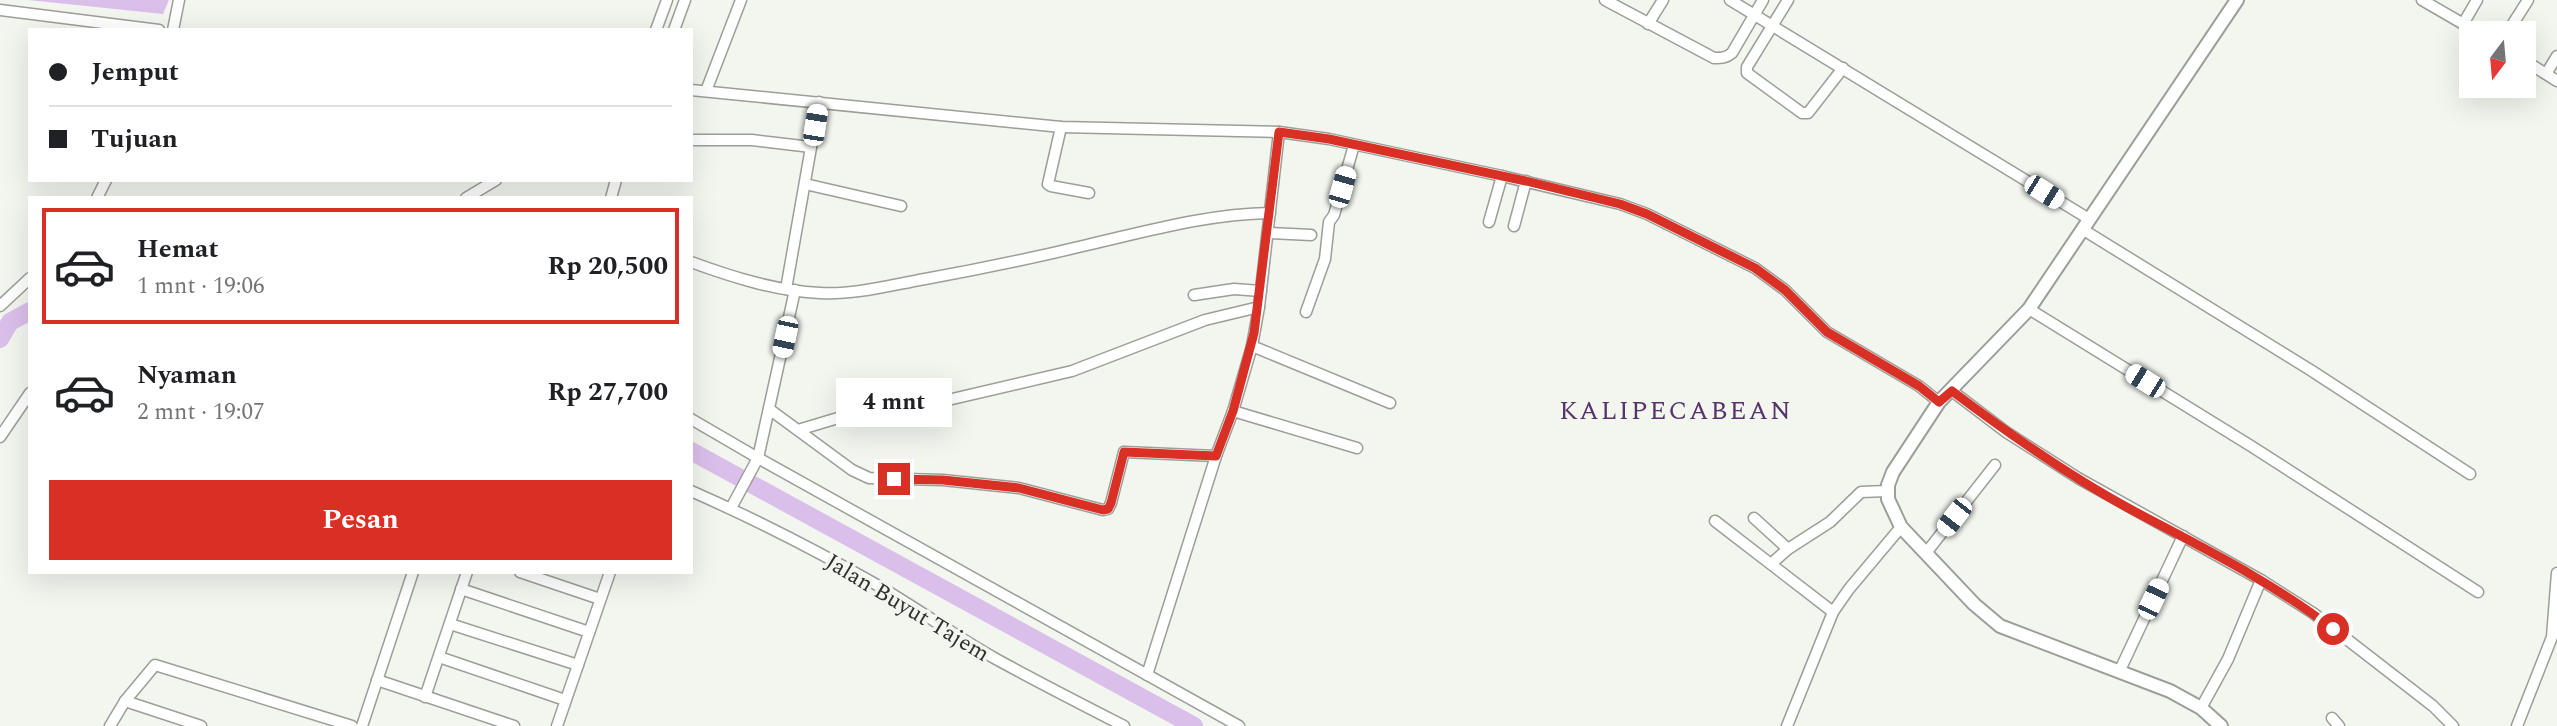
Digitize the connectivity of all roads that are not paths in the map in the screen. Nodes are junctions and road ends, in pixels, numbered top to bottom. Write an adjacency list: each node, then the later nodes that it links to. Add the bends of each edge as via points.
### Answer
1 (178, 0): 24 (street)
2 (667, 0): 19 (street)
3 (685, 0): 22 (street)
4 (741, 0): 31 (street)
5 (1605, 0): 20 (street)
6 (1662, 0): 20 (street)
7 (1730, 0): 15 (street)
8 (1763, 0): 15 (street)
9 (1788, 0): 21 (street)
10 (2237, 0): 47 (street)
11 (2422, 0): 18 (street)
12 (2477, 0): 16 (street)
13 (2528, 0): 17 (street)
14 (4, 10): 23 (street)
15 (1757, 16): 20 (street, via 1732,53 1720,58); 21 (street)
16 (2465, 21)
17 (2515, 21)
18 (2459, 22)
19 (658, 24): 22 (street)
20 (1648, 24)
21 (1772, 25): 26 (street); 26 (street, via 1747,73 1802,113 1811,111)
22 (675, 27)
23 (144, 28)
24 (173, 28)
25 (2557, 56): 28 (street)
26 (1843, 68): 47 (street)
27 (2536, 68): 28 (street)
28 (2546, 74): 29 (street)
29 (2557, 81)
30 (693, 90): 31 (street)
31 (706, 91): 32 (street)
32 (823, 103): 33 (street); 37 (street)
33 (1061, 127): 34 (street); 42 (street, via 1048,184)
34 (1279, 132): 36 (street); 45 (street)
35 (693, 140): 37 (street)
36 (1354, 145): 38 (street); 59 (street, via 1329,222 1325,259)
37 (811, 147): 41 (street)
38 (1502, 176): 39 (street); 46 (street)
39 (1526, 181): 48 (street); 63 (street, via 1647,214 1755,268 1827,332)
40 (493, 182): 43 (street)
41 (804, 184): 44 (street); 53 (street)
42 (1089, 193)
43 (469, 196)
44 (901, 206)
45 (1270, 213): 49 (street); 53 (street, via 1192,220 1009,264 846,293)
46 (1489, 222)
47 (2086, 224): 58 (street); 74 (street)
48 (1514, 226)
49 (1268, 233): 50 (street); 54 (street)
50 (1311, 235)
51 (693, 263): 53 (street)
52 (28, 280): 56 (street)
53 (791, 289): 65 (street)
54 (1261, 291): 55 (street, via 1234,289); 57 (street)
55 (1194, 295)
56 (0, 306)
57 (1259, 307): 60 (street); 68 (street, via 1205,320 1072,371 935,403 901,416 858,412)
58 (2029, 309): 61 (street); 92 (street)
59 (1306, 312)
60 (1252, 345): 64 (street); 66 (street)
61 (1952, 391): 63 (street); 81 (street, via 2078,478)
62 (28, 396): 69 (street)
63 (1939, 402): 75 (street, via 1892,472)
64 (1390, 403)
65 (769, 409): 68 (street); 72 (street)
66 (1233, 411): 70 (street); 71 (street)
67 (693, 420): 72 (street)
68 (798, 430): 71 (street, via 869,478 1019,488 1103,510 1111,503 1124,452)
69 (0, 437)
70 (1357, 448)
71 (1216, 456): 101 (street)
72 (758, 460): 77 (street); 101 (street)
73 (1995, 465): 83 (street)
74 (2470, 474)
75 (1887, 491): 80 (street); 82 (street, via 1861,492 1830,522)
76 (693, 492): 77 (street, Jalan Buyut Tajem)
77 (733, 505): 114 (street, Jalan Buyut Tajem, via 995,658)
78 (1754, 518): 82 (street)
79 (1715, 520): 84 (street)
80 (1901, 527): 83 (street); 94 (street)
81 (2182, 536): 90 (street); 100 (street)
82 (1788, 549): 84 (street)
83 (1926, 553): 100 (street, via 2000,626)
84 (1772, 563): 94 (street)
85 (2557, 573): 97 (street)
86 (412, 574): 102 (street)
87 (466, 574): 91 (street)
88 (526, 574): 93 (street)
89 (609, 574): 93 (street)
90 (2260, 580): 106 (street, via 2228,659); 117 (street, via 2313,613)
91 (461, 589): 95 (street); 96 (street)
92 (2478, 592)
93 (600, 599): 96 (street)
94 (1833, 612): 116 (street)
95 (450, 624): 98 (street); 99 (street)
96 (589, 632): 99 (street)
97 (2554, 639): 118 (street)
98 (439, 657): 103 (street); 104 (street)
99 (578, 665): 104 (street)
100 (2120, 670): 106 (street)
101 (1147, 675): 115 (street)
102 (377, 681): 103 (street); 111 (street)
103 (425, 697): 112 (street)
104 (565, 700): 113 (street)
105 (125, 701): 108 (street); 109 (street); 110 (street, via 157,665)
106 (2201, 708): 107 (street)
107 (2213, 723)
108 (110, 726)
109 (201, 726)
110 (352, 726)
111 (362, 726)
112 (514, 726)
113 (557, 726)
114 (1124, 726)
115 (1239, 726)
116 (1787, 726)
117 (2453, 726)
118 (2518, 726)

